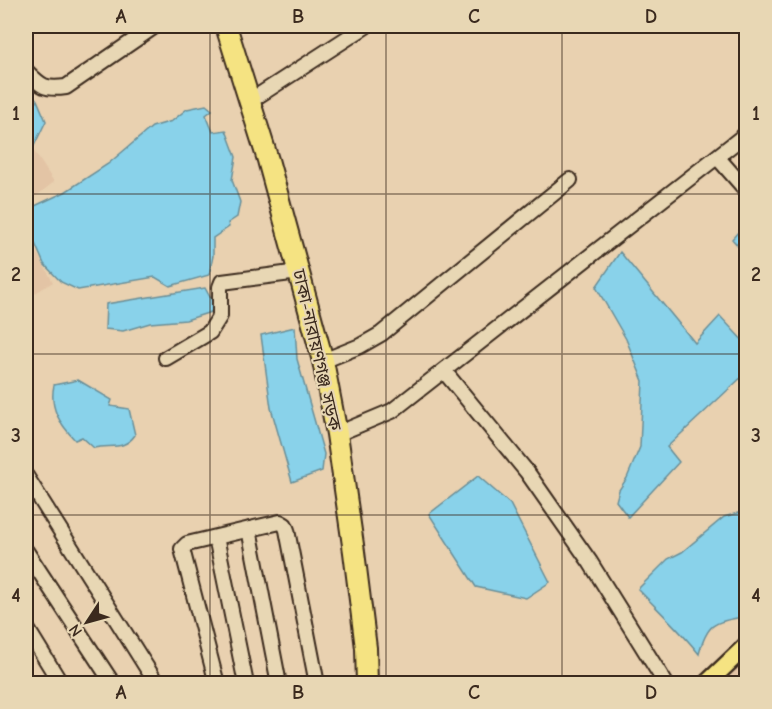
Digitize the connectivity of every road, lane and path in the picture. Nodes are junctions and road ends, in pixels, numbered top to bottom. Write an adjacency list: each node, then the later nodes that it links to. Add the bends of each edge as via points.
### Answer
1 (155, 26): 4 (street, via 66,87 50,89)
2 (226, 26): 5 (highway, ঢাকা-নারায়ণগঞ্জ সড়ক)
3 (366, 26): 5 (street)
4 (26, 71)
5 (250, 101): 10 (highway, ঢাকা-নারায়ণগঞ্জ সড়ক)
6 (747, 134): 7 (street)
7 (718, 158): 9 (street); 13 (street)
8 (570, 180): 12 (street, via 381,334)
9 (747, 190)
10 (299, 272): 11 (street, via 222,282 220,316 210,333); 12 (highway, ঢাকা-নারায়ণগঞ্জ সড়ক)
11 (166, 358)
12 (323, 361): 14 (highway, ঢাকা-নারায়ণগঞ্জ সড়ক)
13 (444, 371): 14 (street, via 392,411); 29 (street, via 540,490)
14 (337, 434): 28 (highway, ঢাকা-নারায়ণগঞ্জ সড়ক, via 365,637)
15 (26, 476): 23 (street)
16 (249, 529): 17 (street); 26 (street); 27 (street, via 280,522 285,525)
17 (216, 537): 24 (street, via 187,544 182,549); 25 (street)
18 (26, 551): 22 (street)
19 (26, 627): 21 (street)
20 (747, 646): 30 (main road)
21 (62, 684)
22 (113, 684)
23 (157, 684)
24 (218, 684)
25 (246, 684)
26 (279, 684)
27 (317, 684)
28 (367, 684)
29 (666, 684)
30 (706, 684)

